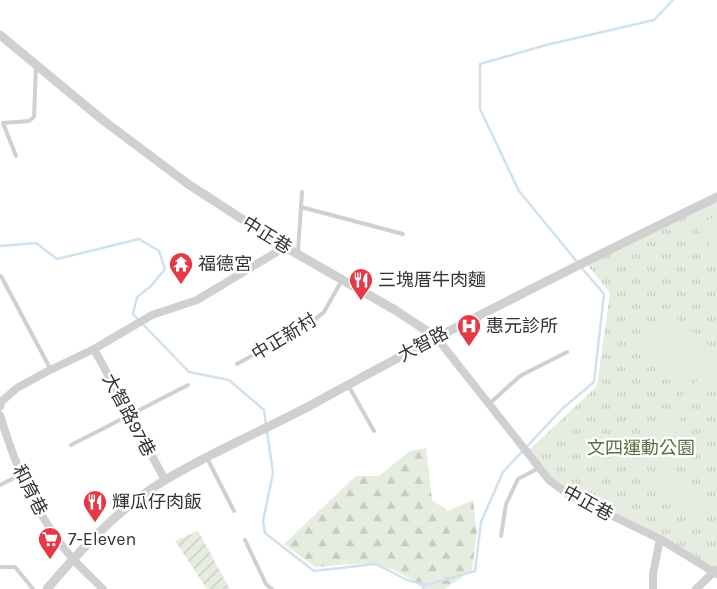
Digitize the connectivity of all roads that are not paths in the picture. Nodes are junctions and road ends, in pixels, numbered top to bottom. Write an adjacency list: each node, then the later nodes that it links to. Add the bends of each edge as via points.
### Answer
1 (0, 35): 2 (street, 中正巷)
2 (36, 63): 3 (lane, via 34,117 29,121 3,123); 8 (street, 中正巷, via 104,121 188,184)
3 (16, 156)
4 (302, 192): 6 (lane)
5 (717, 197): 12 (street, 大智路)
6 (301, 207): 7 (lane); 9 (lane)
7 (403, 234)
8 (286, 248): 9 (street, 中正巷); 13 (street, via 197,300 152,315)
9 (298, 254): 11 (street, 中正巷)
10 (1, 276): 16 (lane)
11 (342, 280): 12 (street, 中正巷); 15 (lane, 中正新村, via 324,312 308,326)
12 (436, 336): 18 (street, 大智路); 20 (street, 中正巷)
13 (94, 349): 16 (street); 21 (street, 大智路97巷)
14 (567, 352): 20 (lane, via 520,376)
15 (237, 364)
16 (51, 370): 19 (street, via 18,388)
17 (188, 385): 21 (lane)
18 (348, 385): 23 (lane); 25 (street, 大智路)
19 (1, 402)
20 (490, 404): 26 (street, 中正巷)
21 (129, 414): 24 (lane); 28 (street, 大智路97巷)
22 (0, 416): 27 (street, 和育巷)
23 (374, 431)
24 (71, 445)
25 (207, 458): 28 (street); 30 (lane)
26 (539, 468): 31 (lane, via 518,479 506,504); 33 (street, 中正巷, via 569,495)
27 (22, 474): 29 (lane); 34 (street, 和育巷, via 50,529)
28 (165, 480): 34 (street, via 136,501)
29 (0, 485)
30 (234, 512)
31 (501, 536)
32 (245, 540): 40 (lane, via 266,584)
33 (660, 540): 36 (street, 中正巷); 41 (street)
34 (72, 558): 38 (street); 39 (street, 和育巷)
35 (0, 567): 37 (lane, via 15,568)
36 (716, 572): 42 (street)
37 (33, 589)
38 (48, 589)
39 (103, 589)
40 (272, 589)
41 (653, 589)
42 (696, 589)

